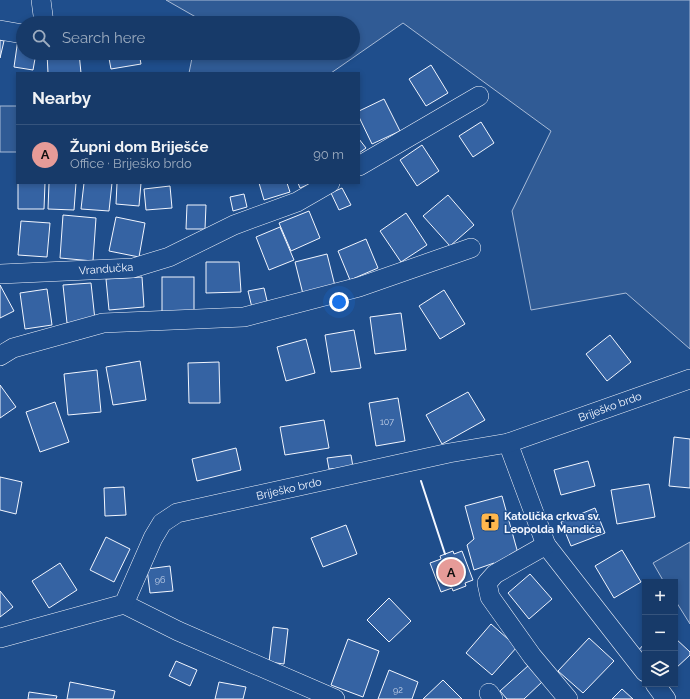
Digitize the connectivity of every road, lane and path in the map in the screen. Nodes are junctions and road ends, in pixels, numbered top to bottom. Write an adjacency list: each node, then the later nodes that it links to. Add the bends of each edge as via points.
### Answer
1 (41, 0): 2 (street)
2 (43, 16)
3 (0, 30): 4 (street)
4 (16, 33)
5 (479, 96): 6 (street)
6 (360, 165)
7 (328, 184): 9 (street, Vrandučka, via 297,202 234,225 169,257 134,268)
8 (471, 248): 10 (street, via 359,287 244,316 103,323 13,348)
9 (0, 274)
10 (0, 356)
11 (690, 379): 12 (street, Briješko brdo)
12 (508, 443): 13 (street); 14 (street, Briješko brdo, via 449,453 177,513 162,523 153,538)
13 (546, 545): 16 (street); 19 (street, via 494,574 487,584 490,596 532,656)
14 (124, 604): 15 (street); 18 (street, via 178,631)
15 (0, 638)
16 (642, 668)
17 (657, 687): 20 (street)
18 (335, 699)
19 (568, 699)
20 (666, 699)

